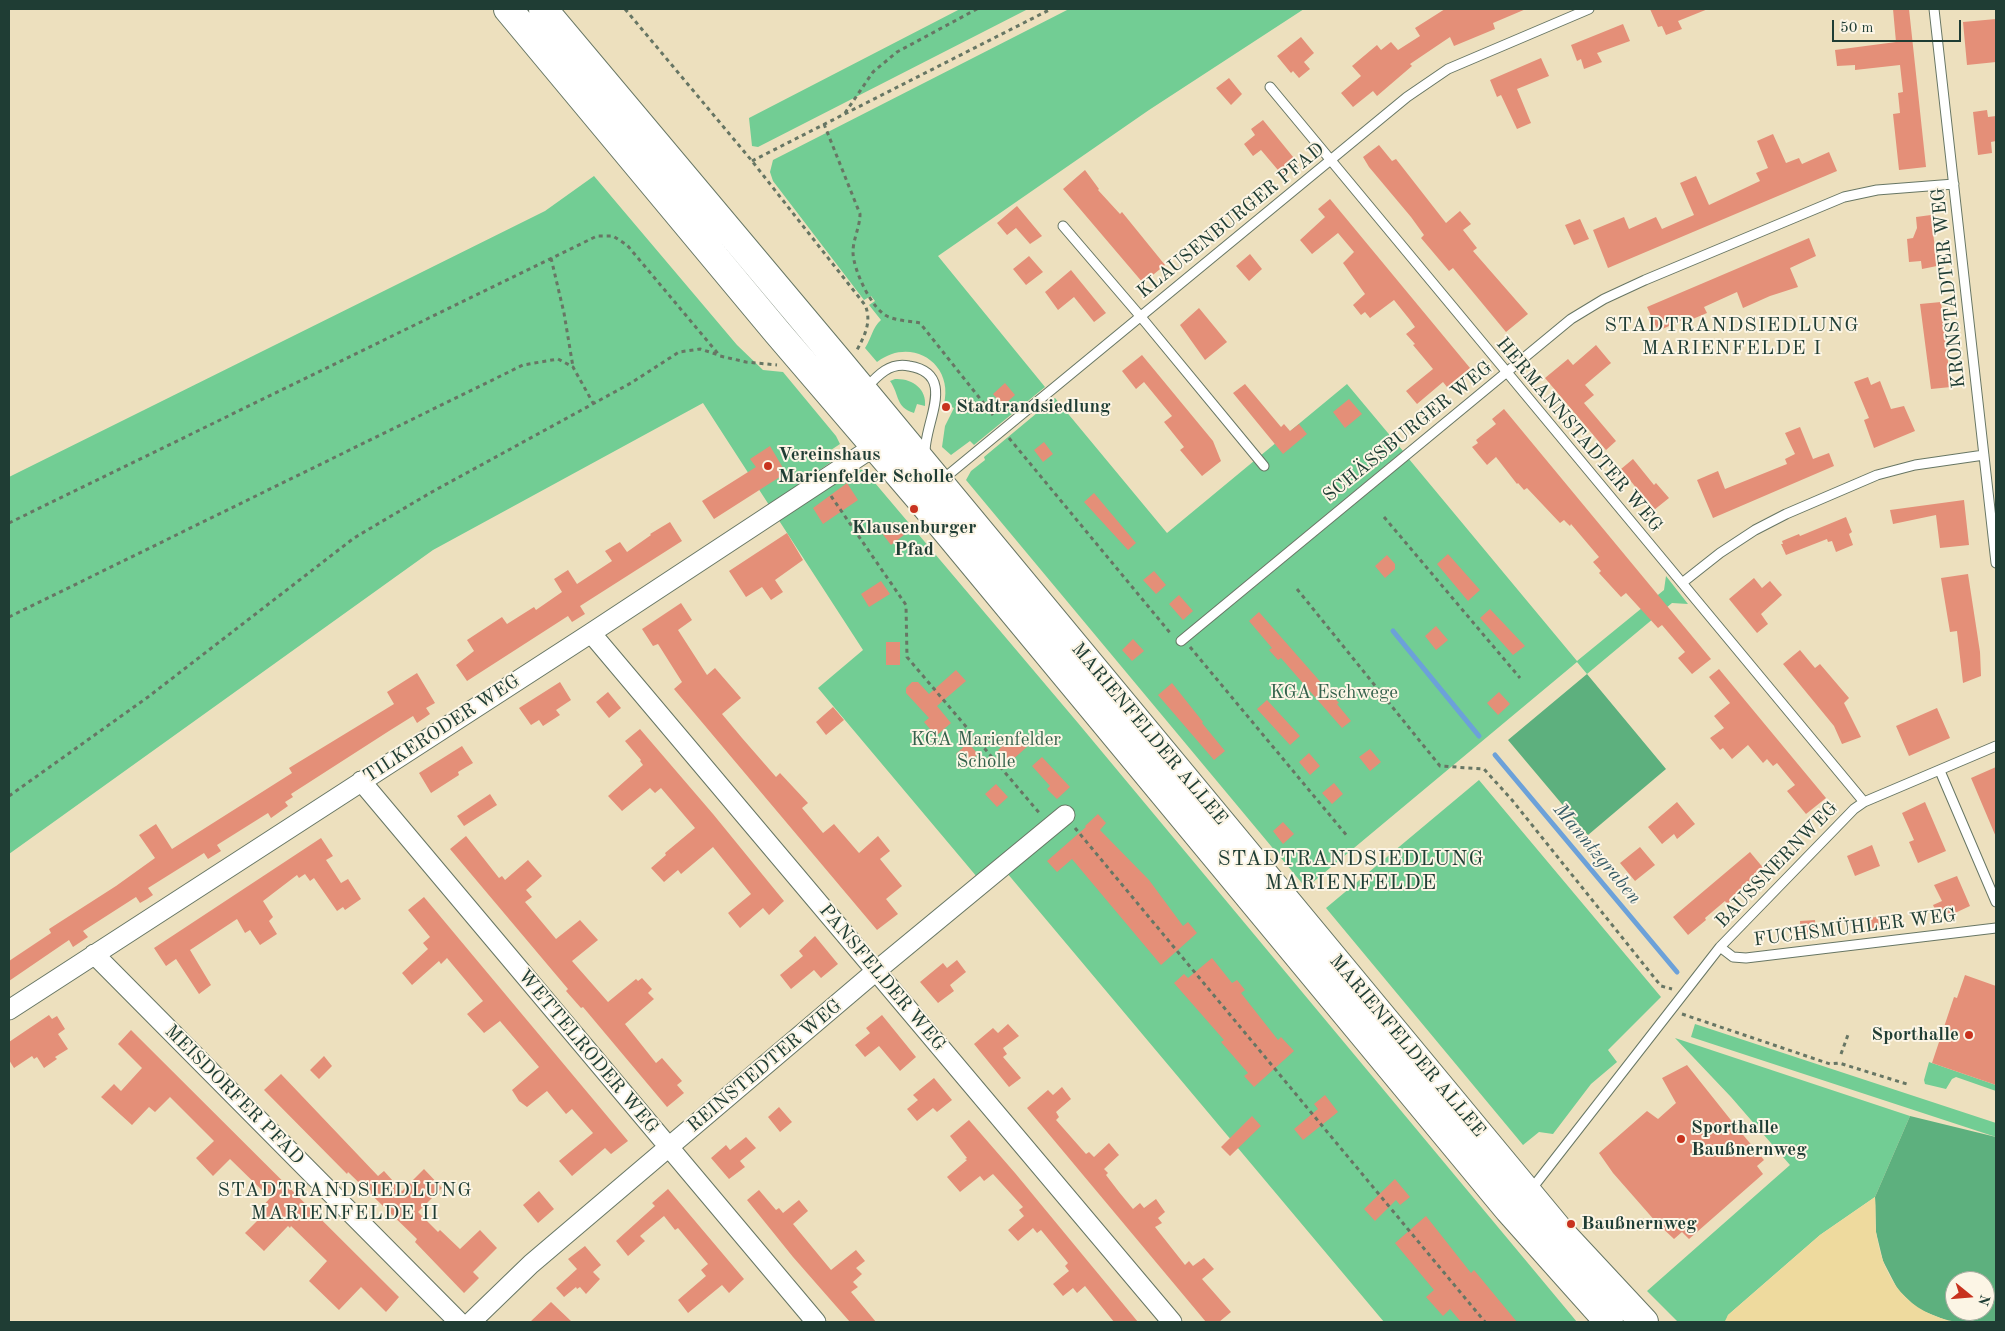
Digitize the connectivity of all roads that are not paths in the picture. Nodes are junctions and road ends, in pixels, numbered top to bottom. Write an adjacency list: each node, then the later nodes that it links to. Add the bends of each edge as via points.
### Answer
1 (508, 9): 11 (main road, MARIENFELDER ALLEE, via 777,332)
2 (544, 9): 11 (main road, MARIENFELDER ALLEE, via 799,314)
3 (1589, 9): 6 (lane, KLAUSENBURGER PFAD, via 1448,70 1408,97)
4 (1934, 9): 7 (lane, KRONSTADTER WEG)
5 (1270, 87): 6 (lane, HERMANNSTADTER WEG)
6 (1331, 160): 9 (lane, KLAUSENBURGER PFAD); 10 (lane, HERMANNSTADTER WEG)
7 (1954, 184): 10 (lane, SCHÄSSBURGER WEG, via 1876,190 1844,197 1645,280 1588,307); 13 (lane, KRONSTADTER WEG)
8 (1063, 226): 9 (lane)
9 (1141, 317): 14 (lane); 15 (lane, KLAUSENBURGER PFAD)
10 (1507, 372): 17 (lane, HERMANNSTADTER WEG); 19 (lane, SCHÄSSBURGER WEG)
11 (856, 404): 12 (main road, MARIENFELDER ALLEE); 15 (lane, via 878,375 897,365 924,370 933,380 935,405 924,446)
12 (885, 438): 15 (main road, MARIENFELDER ALLEE); 18 (street, TILKERODER WEG)
13 (1984, 455): 16 (lane, KRONSTADTER WEG); 17 (lane, via 1915,465 1868,479 1786,514 1720,553)
14 (1264, 466)
15 (929, 486): 32 (main road, MARIENFELDER ALLEE)
16 (1996, 563)
17 (1682, 584): 23 (lane, HERMANNSTADTER WEG)
18 (591, 633): 22 (street, TILKERODER WEG); 29 (street, PANSFELDER WEG)
19 (1181, 641)
20 (1996, 746): 21 (lane)
21 (1940, 771): 23 (lane); 25 (lane)
22 (361, 782): 28 (street, TILKERODER WEG); 31 (street, WETTELRODER WEG)
23 (1864, 802): 27 (lane, BAUSSNERNWEG)
24 (1058, 821): 29 (street, REINSTEDTER WEG)
25 (1996, 902)
26 (1996, 928): 27 (lane, FUCHSMÜHLER WEG, via 1746,958 1733,957)
27 (1720, 947): 32 (lane, BAUSSNERNWEG)
28 (94, 954): 30 (street, TILKERODER WEG); 34 (street, MEISDORFER PFAD)
29 (876, 971): 31 (street, REINSTEDTER WEG); 37 (street, PANSFELDER WEG)
30 (9, 1010)
31 (668, 1147): 35 (street, REINSTEDTER WEG, via 531,1264); 36 (street, WETTELRODER WEG)
32 (1519, 1201): 33 (main road, MARIENFELDER ALLEE, via 1562,1234)
33 (1630, 1319)
34 (459, 1322)
35 (471, 1322)
36 (816, 1322)
37 (1172, 1322)

